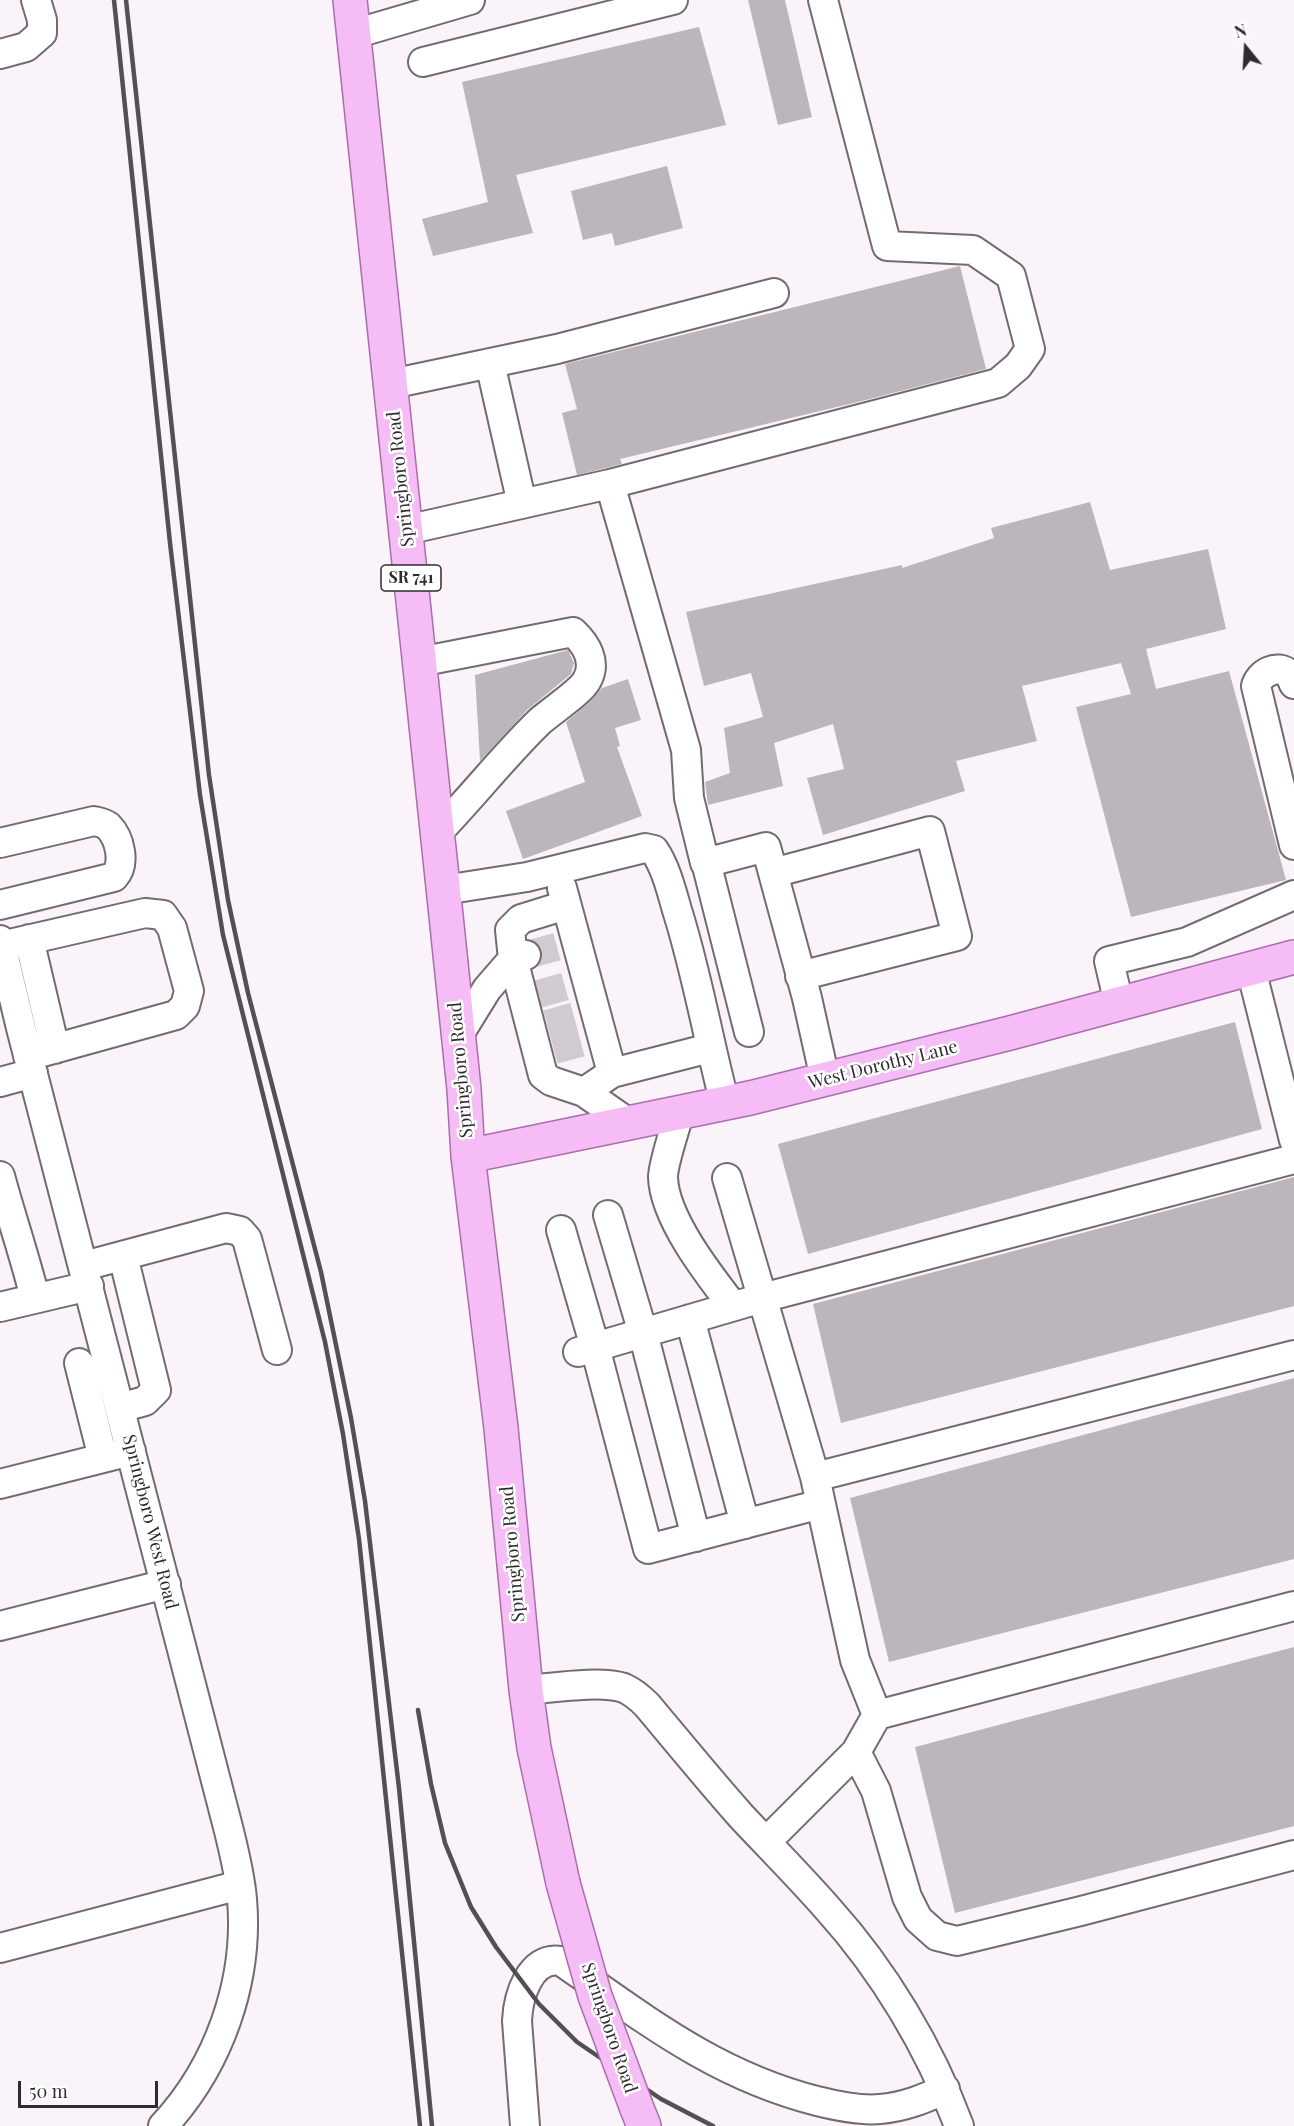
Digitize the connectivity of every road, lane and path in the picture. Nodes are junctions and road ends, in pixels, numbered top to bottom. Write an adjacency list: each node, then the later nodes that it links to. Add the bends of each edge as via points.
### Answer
1 (36, 0): 8 (street, via 42,33 26,47)
2 (350, 0): 7 (main road, Springboro Road / SR 741)
3 (470, 0): 7 (street)
4 (823, 0): 13 (street, via 887,246 974,250 1011,276 1030,349 998,383)
5 (659, 2): 6 (street)
6 (613, 7): 9 (street)
7 (354, 34): 12 (main road, Springboro Road / SR 741)
8 (0, 54)
9 (423, 62)
10 (774, 293): 11 (street)
11 (490, 363): 12 (street); 14 (street)
12 (391, 384): 15 (main road, Springboro Road / SR 741)
13 (610, 484): 14 (street); 21 (street, via 686,750 689,798)
14 (522, 504): 15 (street)
15 (406, 530): 16 (main road, Springboro Road / SR 741)
16 (419, 662): 18 (main road, Springboro Road / SR 741); 18 (street, via 573,632 590,656 586,681 540,721)
17 (1294, 684): 20 (street, via 1289,674 1271,670 1258,679 1256,687)
18 (437, 833): 24 (main road, Springboro Road / SR 741)
19 (0, 843): 26 (street, via 94,821 106,824 114,835 121,860 120,871 114,877)
20 (1294, 845)
21 (706, 862): 23 (street, via 766,847); 35 (street)
22 (559, 869): 24 (street); 27 (street); 37 (street, via 645,848 654,850 663,863 686,937)
23 (773, 873): 33 (street); 33 (street, via 930,831 957,936)
24 (444, 890): 36 (main road, Springboro Road / SR 741)
25 (1294, 895): 34 (street, via 1187,942 1109,961)
26 (0, 905)
27 (566, 905): 30 (street, via 521,919 510,930); 40 (street, via 593,1025)
28 (29, 939): 29 (street); 38 (street); 38 (street, via 145,913 163,915 172,928 189,991 185,1006 176,1015)
29 (1, 943): 39 (street, Springboro West Road)
30 (522, 956): 36 (street, via 487,989); 43 (street, via 542,1039 543,1075)
31 (1294, 957): 32 (main road, West Dorothy Lane)
32 (1251, 969): 34 (main road, West Dorothy Lane); 47 (street)
33 (800, 976): 41 (street)
34 (1119, 1004): 41 (main road, West Dorothy Lane)
35 (749, 1032)
36 (458, 1036): 48 (main road, Springboro Road / SR 741)
37 (710, 1048): 40 (street); 44 (street)
38 (56, 1049): 39 (street)
39 (31, 1065): 42 (street); 55 (street, Springboro West Road)
40 (612, 1073): 43 (street)
41 (825, 1079): 44 (main road, West Dorothy Lane)
42 (0, 1082)
43 (584, 1092): 46 (street)
44 (725, 1104): 45 (main road, West Dorothy Lane)
45 (679, 1114): 46 (main road, West Dorothy Lane); 58 (street, via 663,1176 669,1205 705,1270)
46 (630, 1124): 48 (main road, West Dorothy Lane)
47 (1294, 1140)
48 (468, 1156): 76 (main road, Springboro Road / SR 741, via 501,1428)
49 (1294, 1159): 57 (street)
50 (0, 1176): 56 (street)
51 (727, 1178): 57 (street)
52 (608, 1215): 61 (street)
53 (561, 1230): 62 (street)
54 (123, 1256): 55 (street); 63 (street, via 226,1228 240,1231 247,1239); 66 (street, via 156,1390 145,1401)
55 (86, 1276): 56 (street); 66 (street, Springboro West Road)
56 (35, 1298): 59 (street)
57 (762, 1298): 58 (street); 70 (street)
58 (734, 1306): 60 (street)
59 (0, 1307)
60 (690, 1319): 61 (street); 71 (street)
61 (643, 1333): 62 (street); 72 (street)
62 (587, 1349): 72 (street, via 648,1549)
63 (277, 1350)
64 (1294, 1355): 70 (street)
65 (79, 1363): 68 (street)
66 (120, 1408): 67 (street, Springboro West Road)
67 (131, 1451): 68 (street); 73 (street, Springboro West Road)
68 (104, 1458): 69 (street)
69 (0, 1484)
70 (818, 1491): 71 (street); 77 (street, via 855,1660)
71 (745, 1524): 72 (street)
72 (696, 1537)
73 (166, 1584): 75 (street); 81 (street, Springboro West Road)
74 (1294, 1606): 77 (street)
75 (0, 1626)
76 (526, 1690): 79 (street, via 606,1685 637,1695); 85 (main road, Springboro Road / SR 741, bridge, via 534,1748 563,1883 595,1996)
77 (877, 1715): 78 (street)
78 (856, 1752): 79 (street); 80 (street, via 876,1791 907,1897 918,1919 937,1936 957,1941)
79 (766, 1842): 83 (street, via 830,1910 862,1951 892,1993)
80 (1294, 1855)
81 (240, 1885): 82 (street); 84 (street, Springboro West Road, via 243,1934 235,1992 225,2025)
82 (0, 1947)
83 (945, 2089): 87 (street, via 903,2106 868,2110 794,2095 754,2081 687,2047 561,1961 553,1960 536,1969 524,1984 518,2007); 88 (street)
84 (186, 2113): 86 (street, Springboro West Road)
85 (640, 2116)
86 (163, 2126)
87 (525, 2126)
88 (959, 2126)

